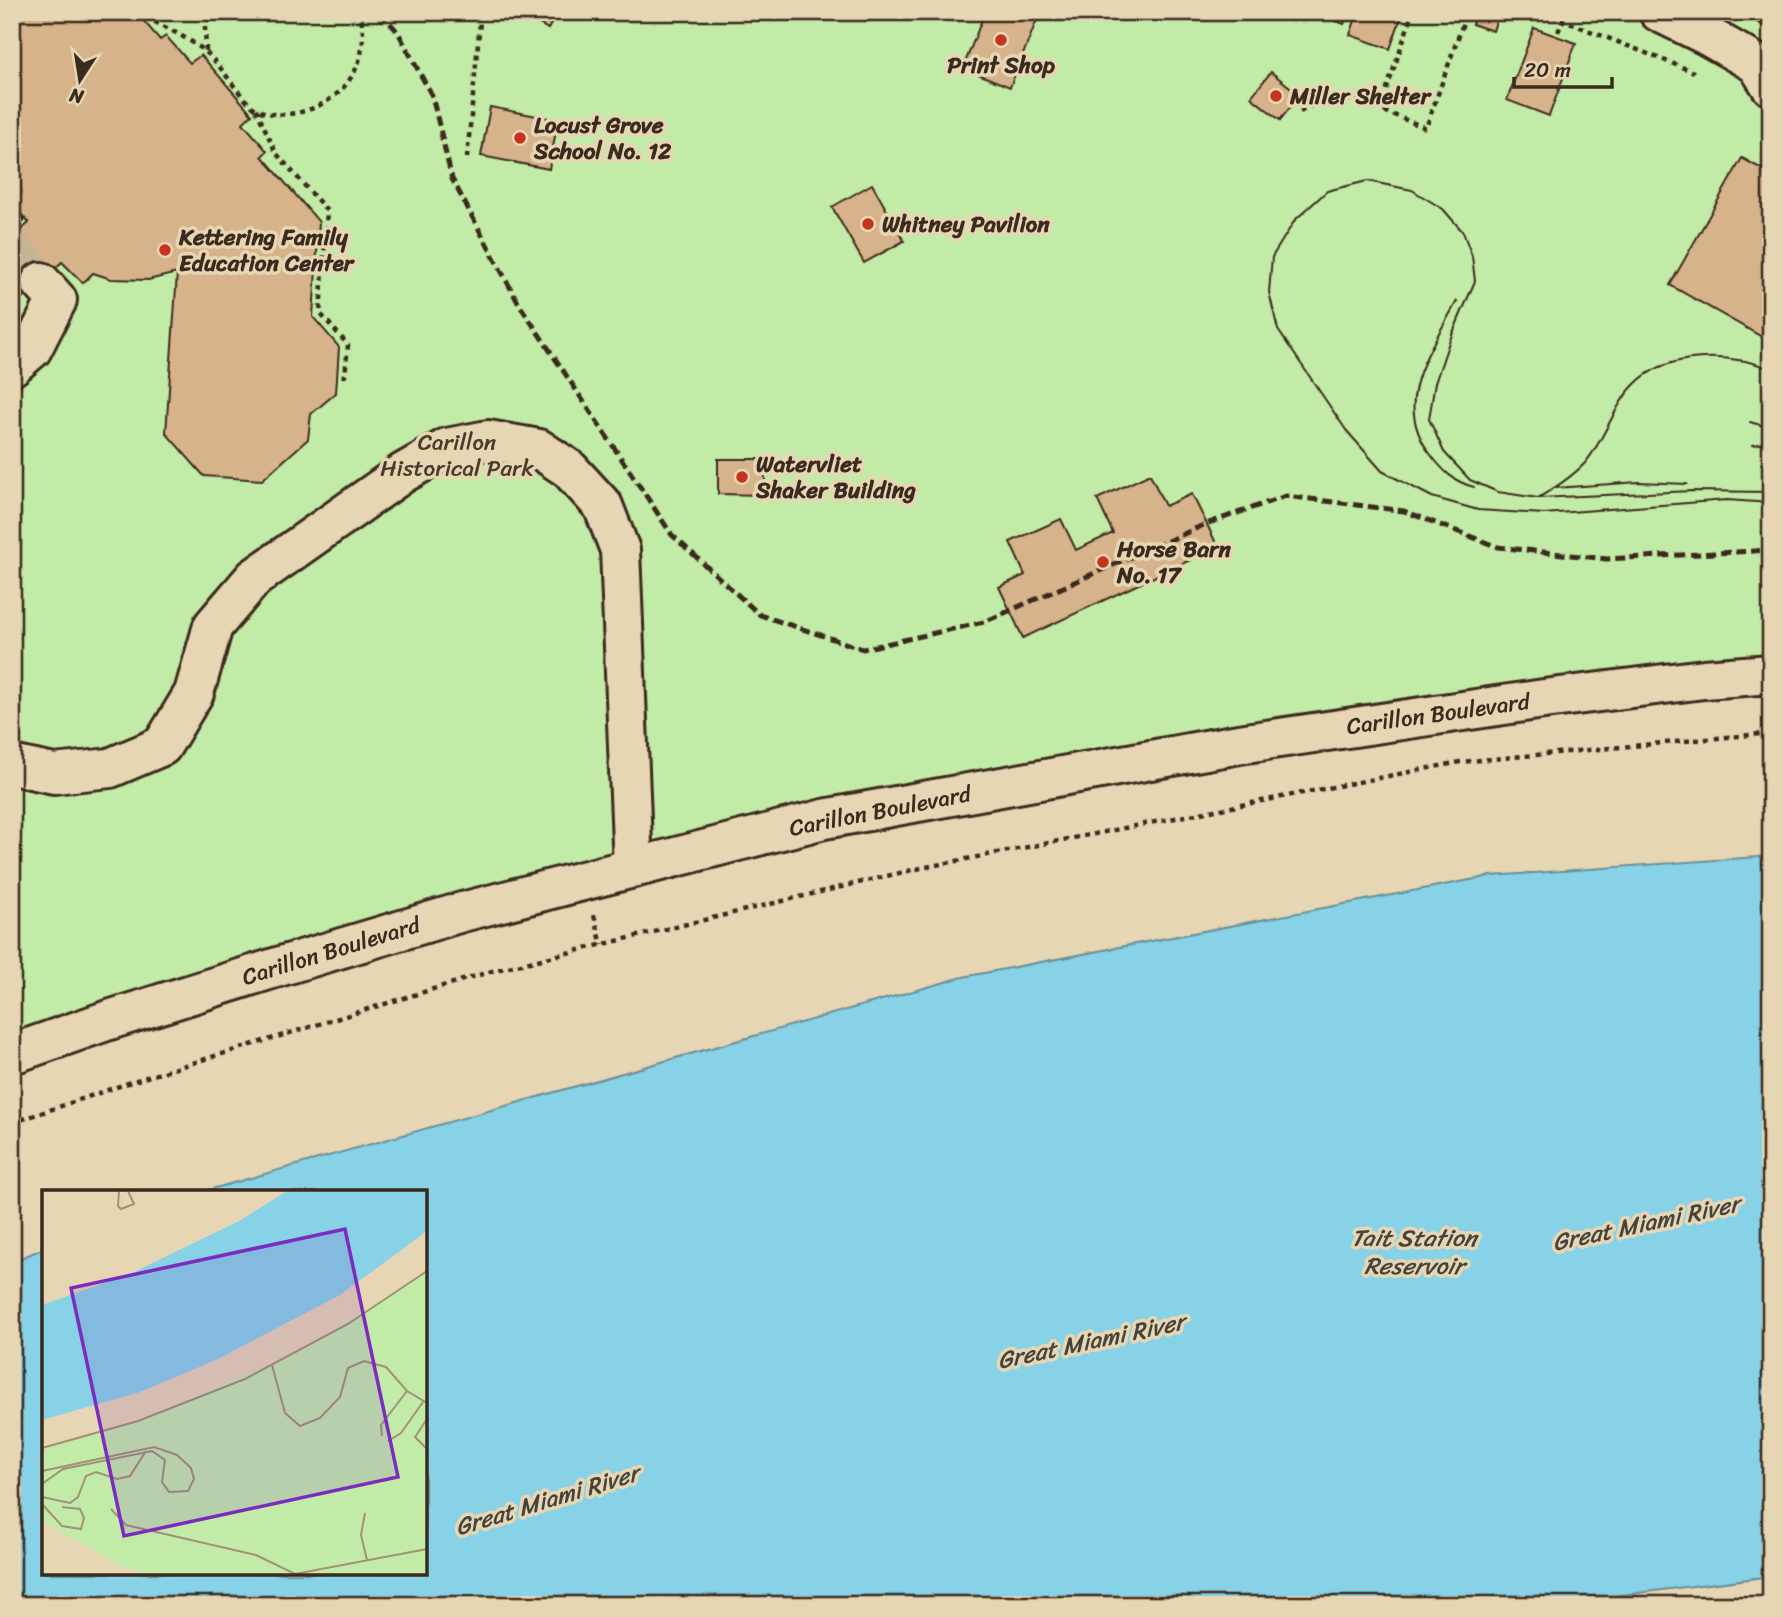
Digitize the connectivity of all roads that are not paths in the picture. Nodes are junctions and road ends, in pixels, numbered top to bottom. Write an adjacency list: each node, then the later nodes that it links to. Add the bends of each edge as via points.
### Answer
1 (1659, 12): 2 (street, via 1757,64)
2 (1771, 86)
3 (41, 282): 4 (street, via 57,300 32,348)
4 (12, 366)
5 (1771, 674): 7 (street, Carillon Boulevard, via 1544,699 1239,744 824,819)
6 (12, 765): 7 (street, via 54,774 110,768 162,746 194,693 213,625 254,578 402,473 447,448 501,442 539,449 569,469 603,506 620,550)
7 (633, 868): 8 (street, Carillon Boulevard, via 462,912 278,967)
8 (12, 1054)

